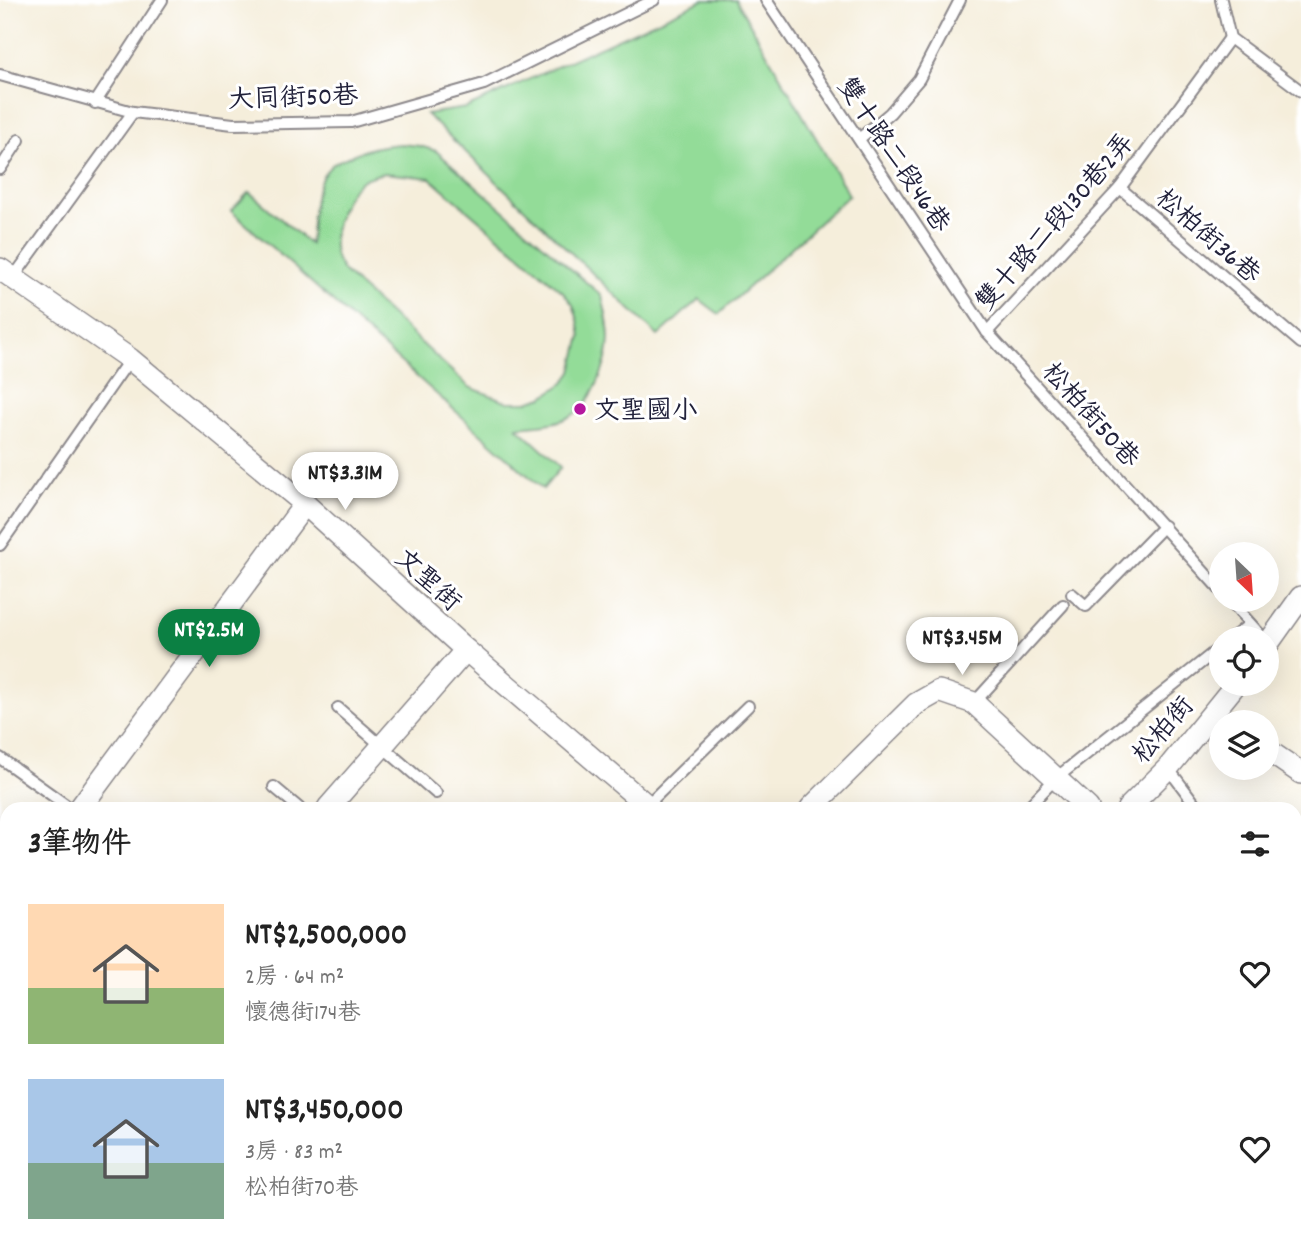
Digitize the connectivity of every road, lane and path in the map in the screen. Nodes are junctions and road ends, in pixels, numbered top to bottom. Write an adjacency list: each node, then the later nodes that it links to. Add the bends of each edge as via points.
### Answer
1 (162, 0): 9 (lane)
2 (654, 0): 10 (lane, 大同街50巷, via 484,84 351,122 233,124)
3 (766, 0): 11 (lane, 雙十路二段46巷)
4 (960, 0): 11 (lane, via 919,79 890,113)
5 (1221, 0): 6 (lane)
6 (1230, 38): 8 (lane); 14 (lane, 雙十路二段130巷2弄)
7 (0, 75): 9 (lane, 大同街50巷)
8 (1301, 91)
9 (95, 103): 10 (lane, 大同街50巷)
10 (132, 111): 15 (lane, via 102,156)
11 (859, 139): 16 (lane, 雙十路二段46巷)
12 (19, 140): 13 (lane)
13 (0, 169)
14 (1120, 188): 16 (lane, 雙十路二段130巷2弄); 17 (lane, 松柏街36巷)
15 (6, 273): 18 (street, 文聖街)
16 (987, 332): 20 (lane, 松柏街50巷)
17 (1301, 343)
18 (130, 359): 19 (street, 文聖街); 21 (lane)
19 (305, 504): 30 (street, 文聖街); 45 (street)
20 (1164, 526): 22 (lane, 松柏街50巷); 23 (lane, via 1086,606)
21 (0, 545)
22 (1209, 577)
23 (1072, 594)
24 (1301, 597): 29 (street)
25 (1063, 605): 32 (lane)
26 (1240, 612): 27 (lane)
27 (1250, 624): 28 (lane)
28 (1247, 626)
29 (1279, 626)
30 (466, 650): 36 (street); 48 (street, 文聖街)
31 (1209, 656): 41 (lane)
32 (974, 703): 41 (street); 50 (street, via 939,691 916,704)
33 (748, 706): 49 (lane)
34 (338, 708): 36 (lane)
35 (1209, 729): 39 (street, 松柏街)
36 (380, 747): 43 (lane); 47 (street)
37 (0, 758): 44 (lane)
38 (1279, 758): 40 (street)
39 (1168, 768): 53 (street, 松柏街); 54 (lane)
40 (1301, 773)
41 (1055, 779): 51 (lane); 52 (street)
42 (274, 787): 46 (lane)
43 (436, 793)
44 (62, 802)
45 (84, 802)
46 (292, 802)
47 (333, 802)
48 (638, 802)
49 (644, 802)
50 (817, 802)
51 (1033, 802)
52 (1080, 802)
53 (1134, 802)
54 (1194, 802)

